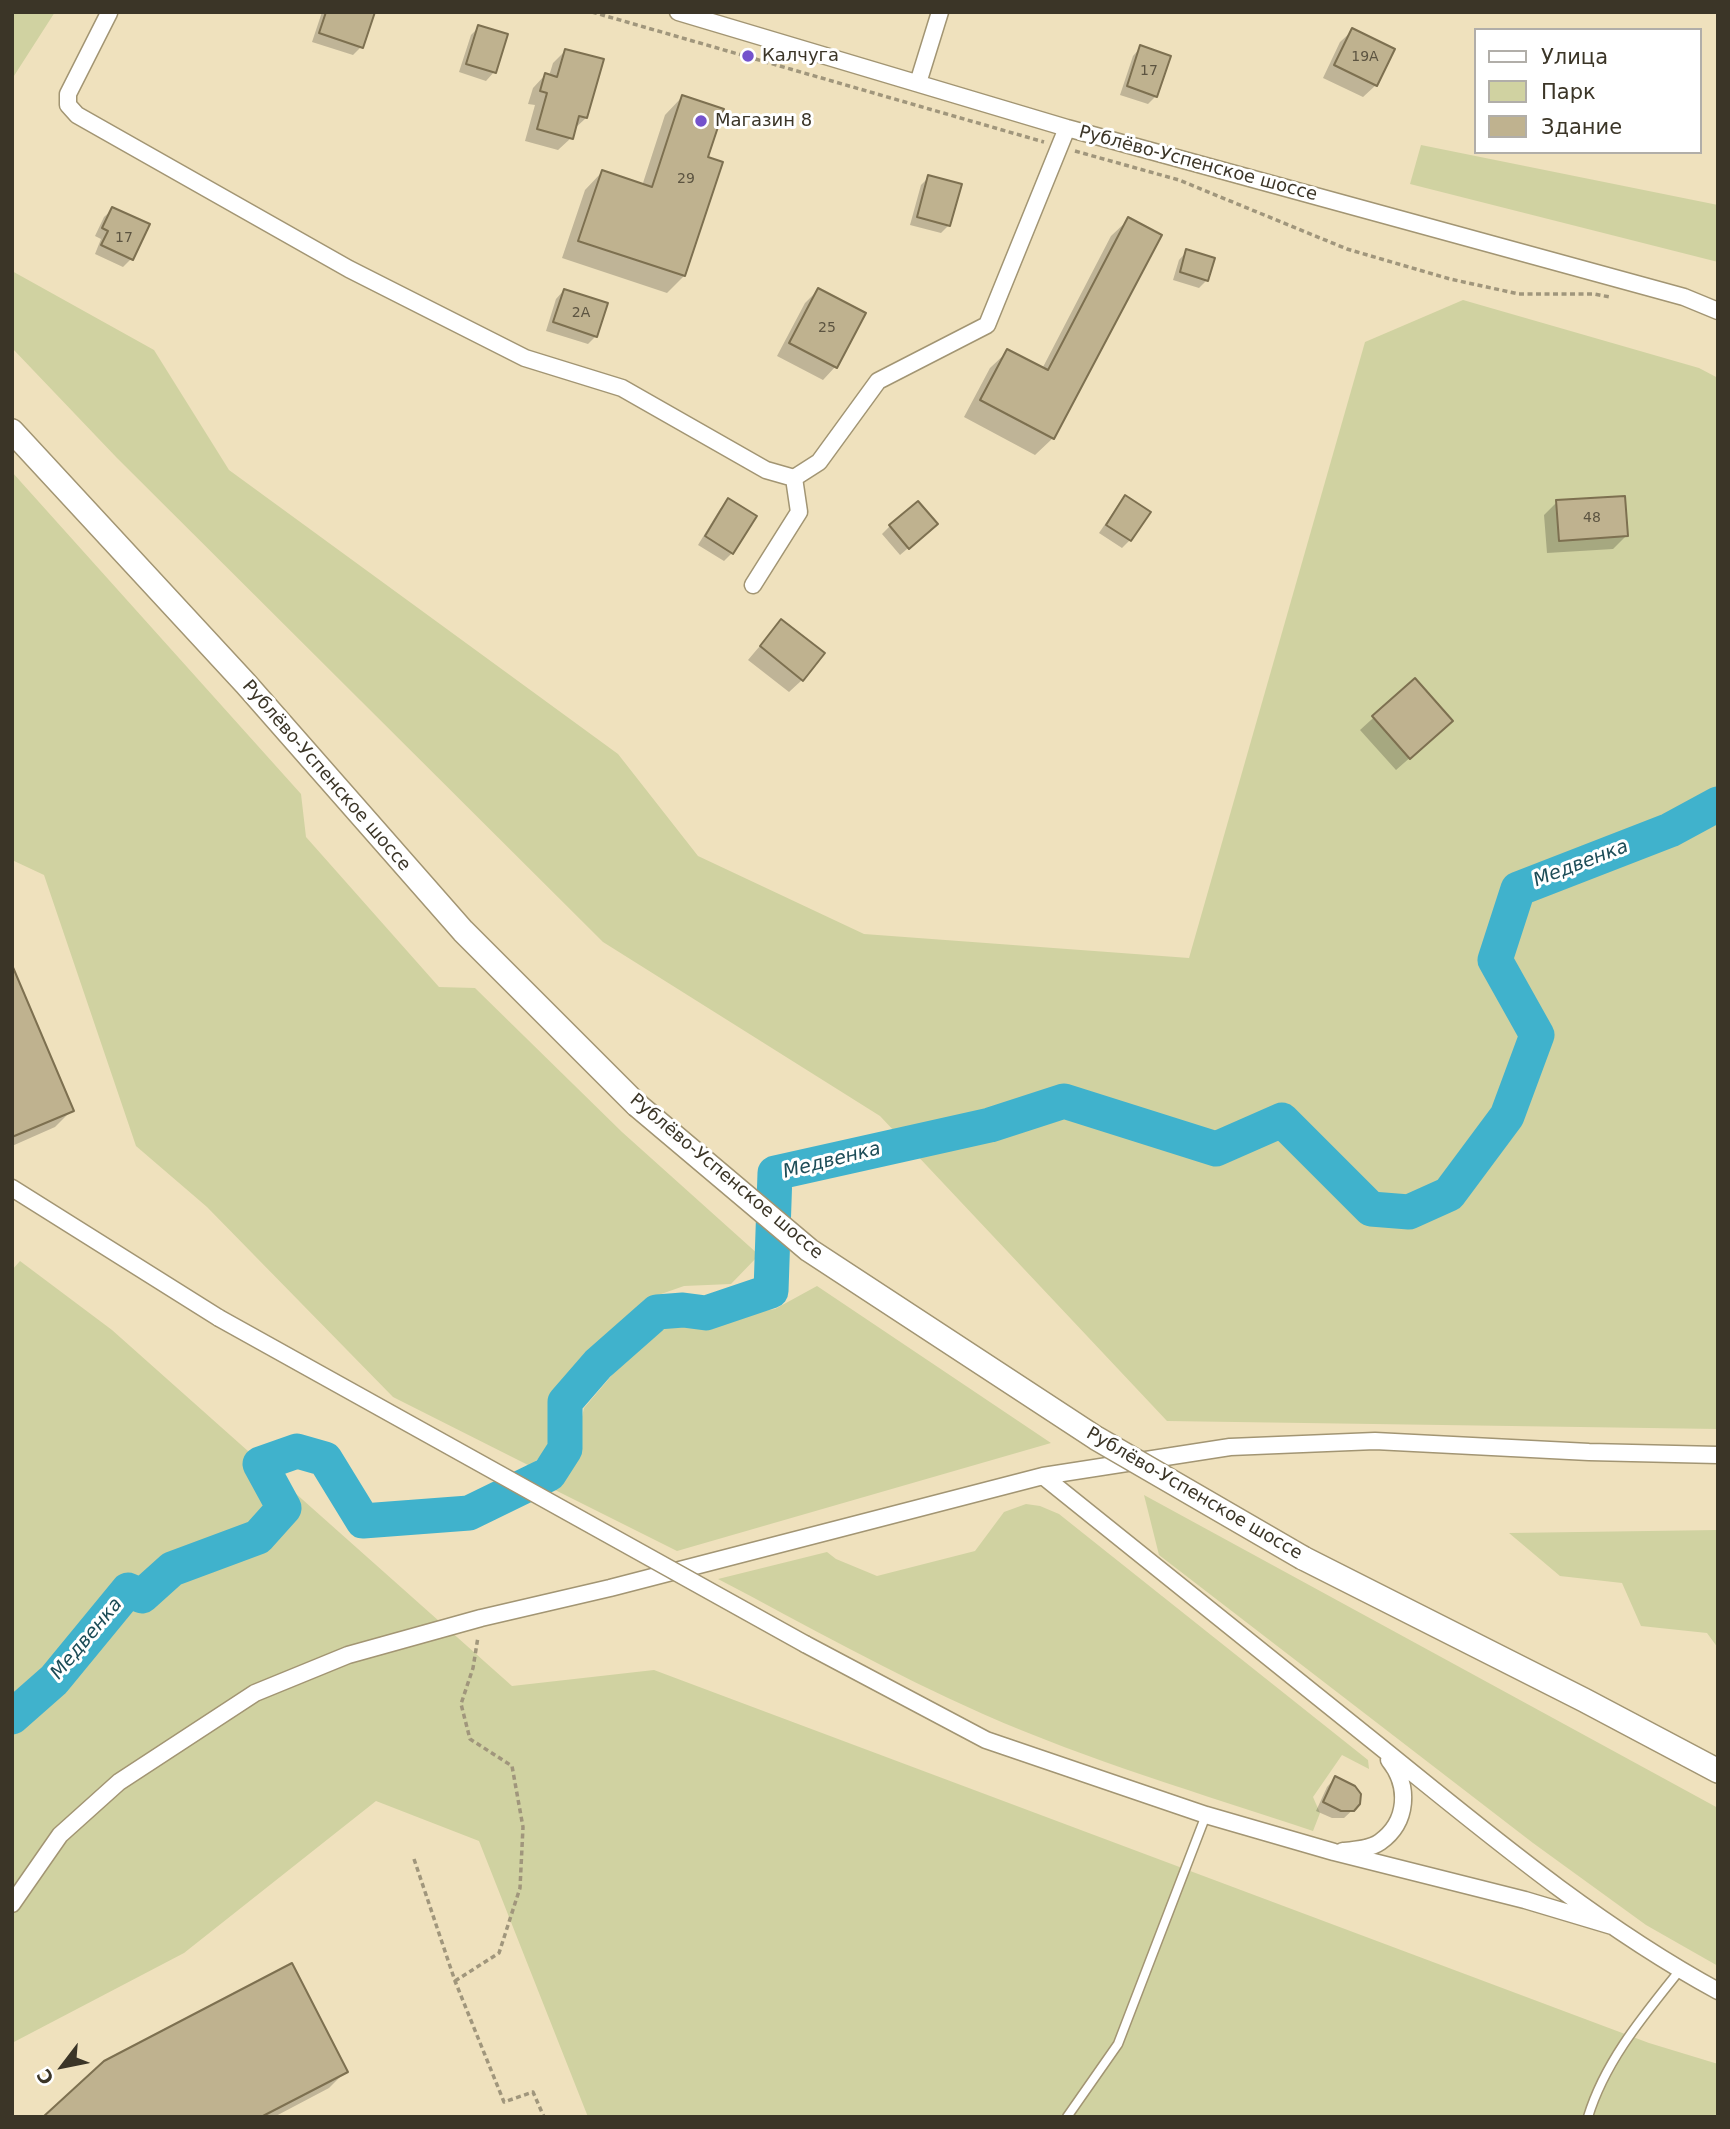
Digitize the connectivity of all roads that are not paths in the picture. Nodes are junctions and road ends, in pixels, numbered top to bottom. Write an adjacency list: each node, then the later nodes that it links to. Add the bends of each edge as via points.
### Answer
1 (678, 12): 4 (street, Рублёво-Успенское шоссе)
2 (940, 12): 4 (street)
3 (109, 13): 8 (street, via 68,94 68,105 77,115 349,269 525,358 622,388 765,470)
4 (918, 83): 5 (street, Рублёво-Успенское шоссе)
5 (1067, 128): 6 (street, Рублёво-Успенское шоссе, via 1684,297); 8 (street, via 987,325 878,380 819,462)
6 (1718, 311)
7 (12, 431): 14 (main road, Рублёво-Успенское шоссе, bridge, via 246,684 463,931 637,1105 809,1250 1096,1438 1303,1558)
8 (794, 478): 9 (street, via 799,512)
9 (753, 585)
10 (12, 1188): 15 (street, bridge, via 219,1318 986,1740)
11 (1718, 1455): 12 (street, via 1375,1441 1230,1447)
12 (1042, 1476): 13 (street); 17 (street, via 481,1618 348,1655 256,1693 119,1782 60,1835)
13 (1377, 1745): 16 (street, via 1402,1784 1400,1818 1379,1843); 18 (street)
14 (1718, 1771)
15 (1206, 1815): 16 (street); 22 (lane, via 1118,2044)
16 (1334, 1852): 18 (street)
17 (12, 1904)
18 (1612, 1926): 19 (street)
19 (1680, 1970): 20 (street); 21 (street); 23 (lane, via 1609,2066)
20 (1718, 1984)
21 (1718, 1991)
22 (1067, 2117)
23 (1588, 2117)

